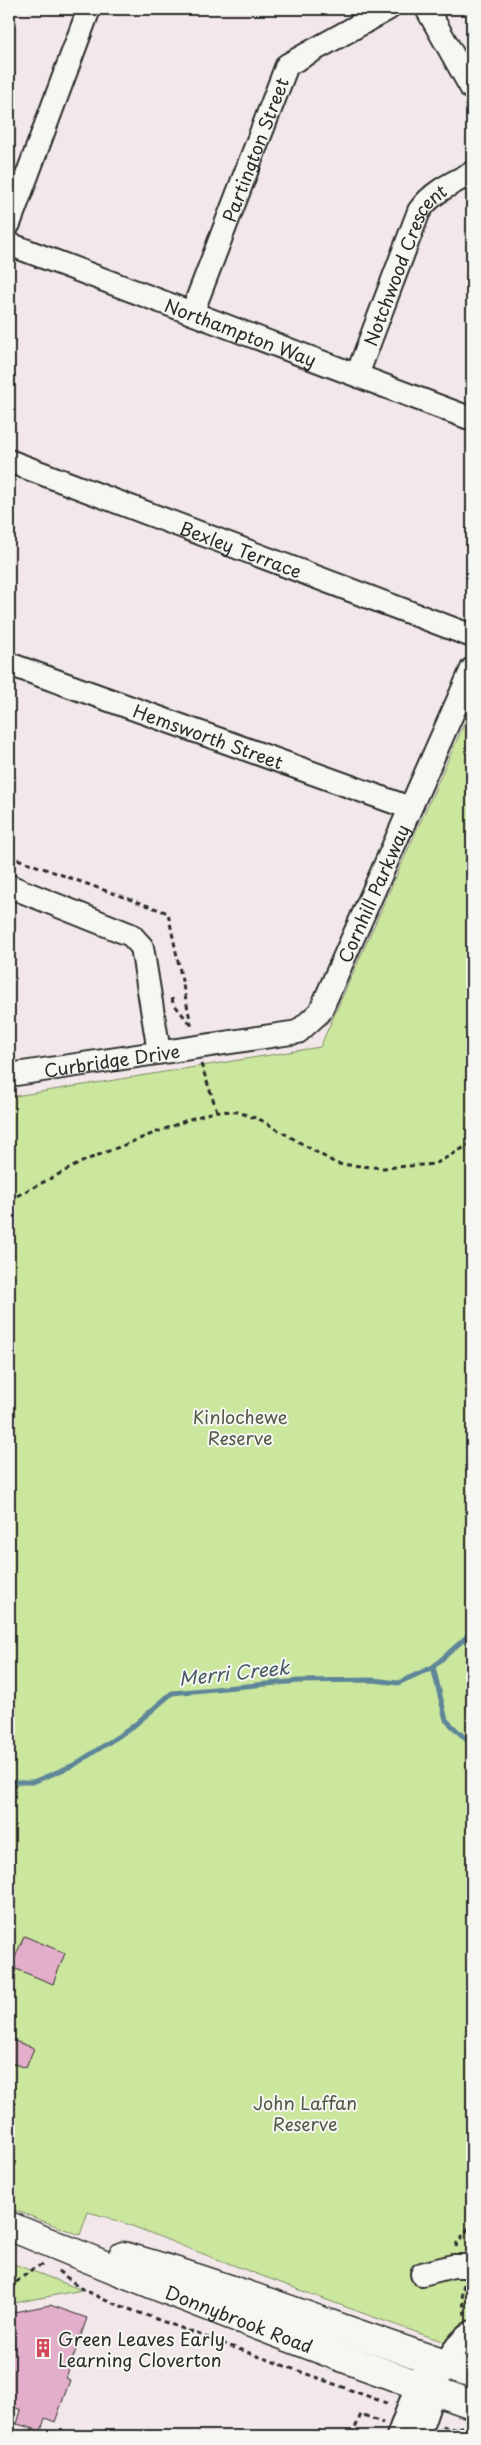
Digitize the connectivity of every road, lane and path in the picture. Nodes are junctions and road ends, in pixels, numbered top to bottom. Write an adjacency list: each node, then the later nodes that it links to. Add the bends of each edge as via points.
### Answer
1 (89, 9): 6 (street)
2 (388, 9): 8 (street, Partington Street, via 287,65)
3 (427, 9): 4 (street)
4 (472, 89)
5 (472, 172): 9 (street, Notchwood Crescent, via 439,190 418,211)
6 (9, 224)
7 (9, 244): 8 (street, Northampton Way)
8 (192, 313): 9 (street, Northampton Way)
9 (357, 375): 10 (street, Northampton Way)
10 (472, 419)
11 (9, 461): 12 (street, Bexley Terrace)
12 (472, 636)
13 (9, 664): 15 (street, Hemsworth Street)
14 (472, 668): 15 (street, Cornhill Parkway)
15 (410, 808): 17 (street, Cornhill Parkway, via 320,1012 298,1032)
16 (9, 886): 18 (street, via 131,935 142,947)
17 (206, 1046): 18 (street, Curbridge Drive); 20 (path, via 202,1071)
18 (159, 1052): 19 (street, Curbridge Drive)
19 (9, 1075)
20 (217, 1111): 21 (path, via 238,1112 261,1120 337,1164 383,1168 435,1164); 22 (path, via 86,1160)
21 (472, 1143)
22 (9, 1200)
23 (9, 2222): 31 (main road, Donnybrook Road, via 187,2274)
24 (9, 2226): 33 (main road, Donnybrook Road, via 120,2272)
25 (51, 2266): 29 (path, via 35,2267)
26 (472, 2266): 28 (street, via 453,2266)
27 (56, 2269): 35 (path, via 107,2301 366,2394)
28 (422, 2274)
29 (9, 2288)
30 (472, 2332): 31 (street, via 455,2348)
31 (445, 2364): 32 (main road, Donnybrook Road); 33 (street)
32 (472, 2373)
33 (426, 2388): 34 (main road, Donnybrook Road); 35 (street)
34 (472, 2404)
35 (416, 2422): 37 (path); 39 (street)
36 (472, 2422): 37 (path)
37 (454, 2430): 38 (path); 40 (path)
38 (472, 2434)
39 (398, 2436)
40 (441, 2436)

